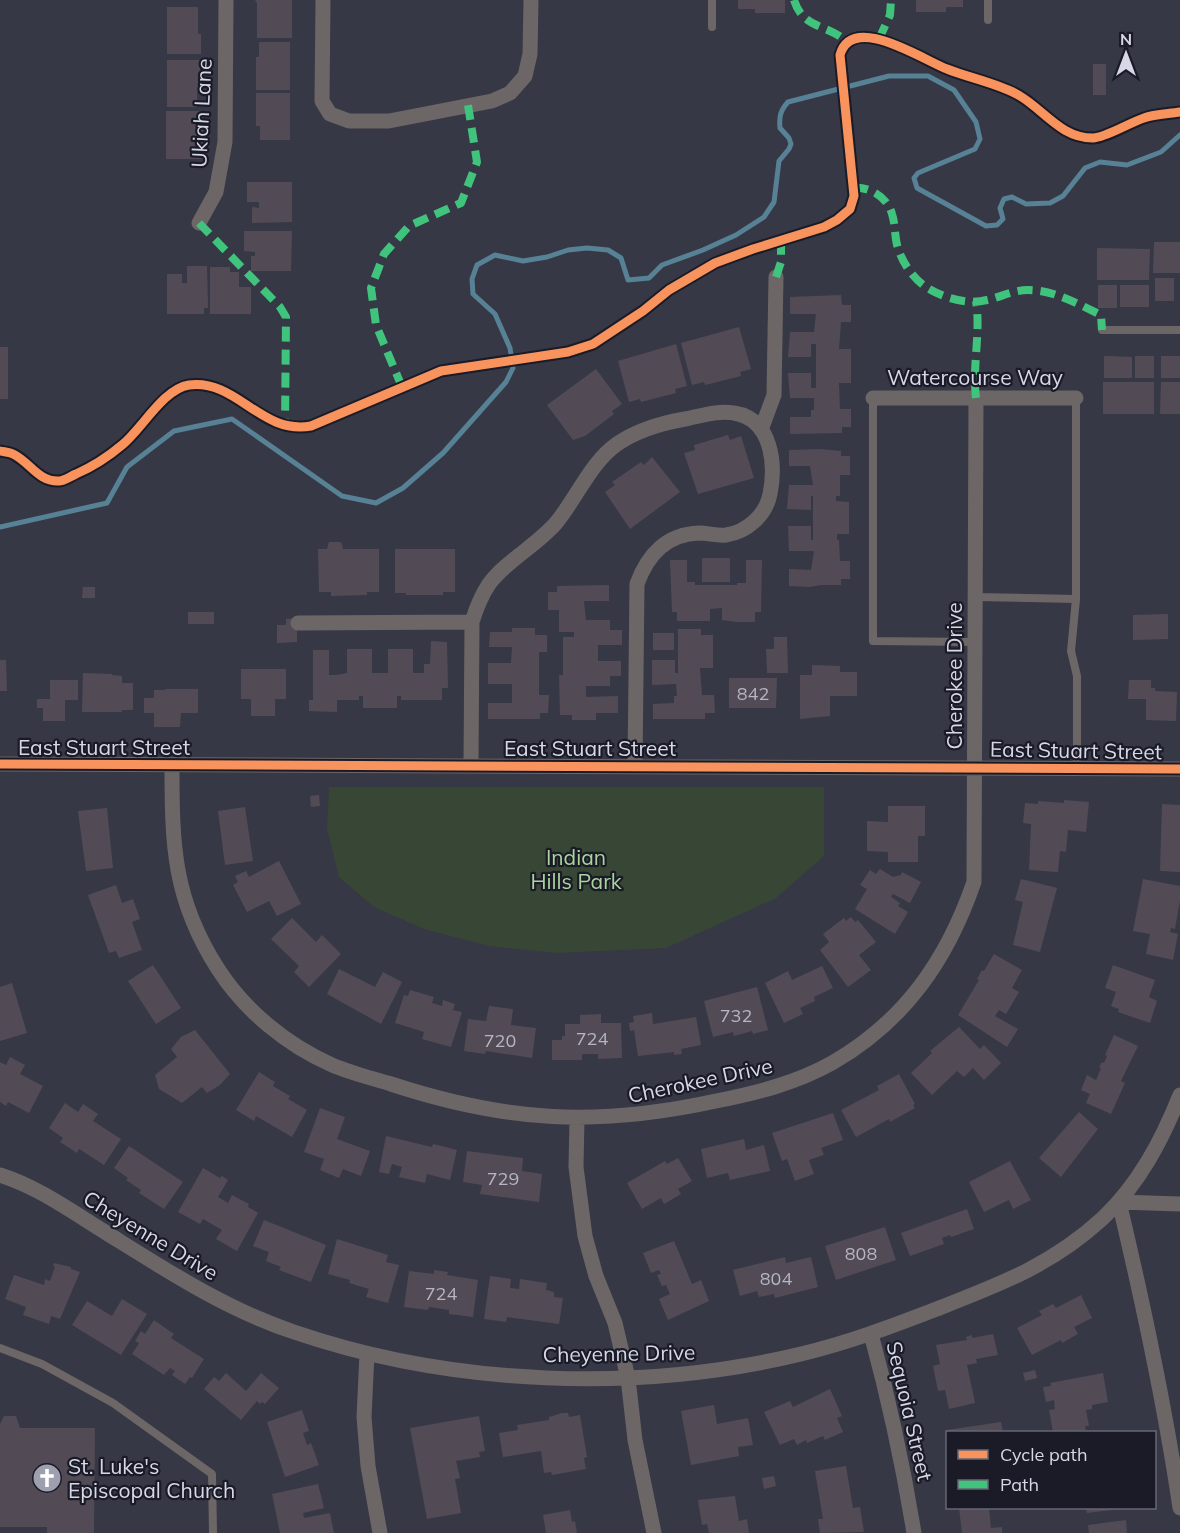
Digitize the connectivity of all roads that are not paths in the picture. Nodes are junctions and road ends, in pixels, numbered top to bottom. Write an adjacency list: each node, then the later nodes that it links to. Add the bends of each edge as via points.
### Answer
1 (226, 0): 8 (street, Ukiah Lane, via 225,142 216,192)
2 (323, 0): 3 (street, via 321,101 330,114 349,121 389,121 492,101 510,93 525,76 528,65)
3 (531, 0)
4 (712, 0): 7 (lane)
5 (988, 0): 6 (lane)
6 (988, 20)
7 (712, 27)
8 (200, 223)
9 (776, 277): 15 (street, via 774,395)
10 (1102, 330): 11 (lane)
11 (1180, 330)
12 (873, 398): 13 (street, Watercourse Way); 20 (lane, via 873,642)
13 (976, 398): 14 (street, Watercourse Way); 16 (street, Cherokee Drive)
14 (1076, 398): 17 (lane)
15 (761, 430): 18 (street, via 747,416 717,412 650,428 615,445 541,539 488,586); 24 (street, via 773,463 770,496 763,512 742,530 725,535 680,536 653,553 643,568 636,593)
16 (975, 597): 17 (lane); 20 (street, Cherokee Drive)
17 (1076, 599): 26 (lane, via 1071,651 1077,676)
18 (472, 621): 19 (street); 23 (street)
19 (298, 623)
20 (975, 642): 25 (street, Cherokee Drive)
21 (0, 764): 22 (street, East Stuart Street)
22 (172, 765): 23 (street, East Stuart Street); 29 (street, Cherokee Drive, via 172,834 187,908 219,970 251,1010 307,1053 363,1077 485,1110)
23 (471, 766): 24 (street, East Stuart Street)
24 (635, 767): 25 (street, East Stuart Street)
25 (975, 767): 26 (street, East Stuart Street); 29 (street, Cherokee Drive, via 974,882 945,951 921,987 896,1014 864,1042 832,1062 769,1090 668,1112)
26 (1077, 768): 27 (street, East Stuart Street)
27 (1180, 769)
28 (1180, 1095): 31 (street, Cheyenne Drive, via 1160,1141)
29 (577, 1119): 36 (street, via 576,1167 585,1236 615,1323)
30 (0, 1175): 35 (street, Cheyenne Drive, via 44,1194 230,1306 289,1331)
31 (1119, 1202): 32 (street); 33 (street, Cheyenne Drive, via 1075,1242 1040,1265 1007,1282); 37 (street, via 1155,1362)
32 (1180, 1204)
33 (871, 1334): 36 (street, Cheyenne Drive, via 744,1366); 41 (street, Sequoia Street, via 890,1404)
34 (0, 1348): 38 (lane, via 42,1364 113,1403 212,1474)
35 (367, 1354): 36 (street, Cheyenne Drive, via 475,1373); 39 (street, via 364,1418)
36 (628, 1378): 40 (street, via 635,1440)
37 (1180, 1508)
38 (213, 1533)
39 (380, 1533)
40 (654, 1533)
41 (914, 1533)

